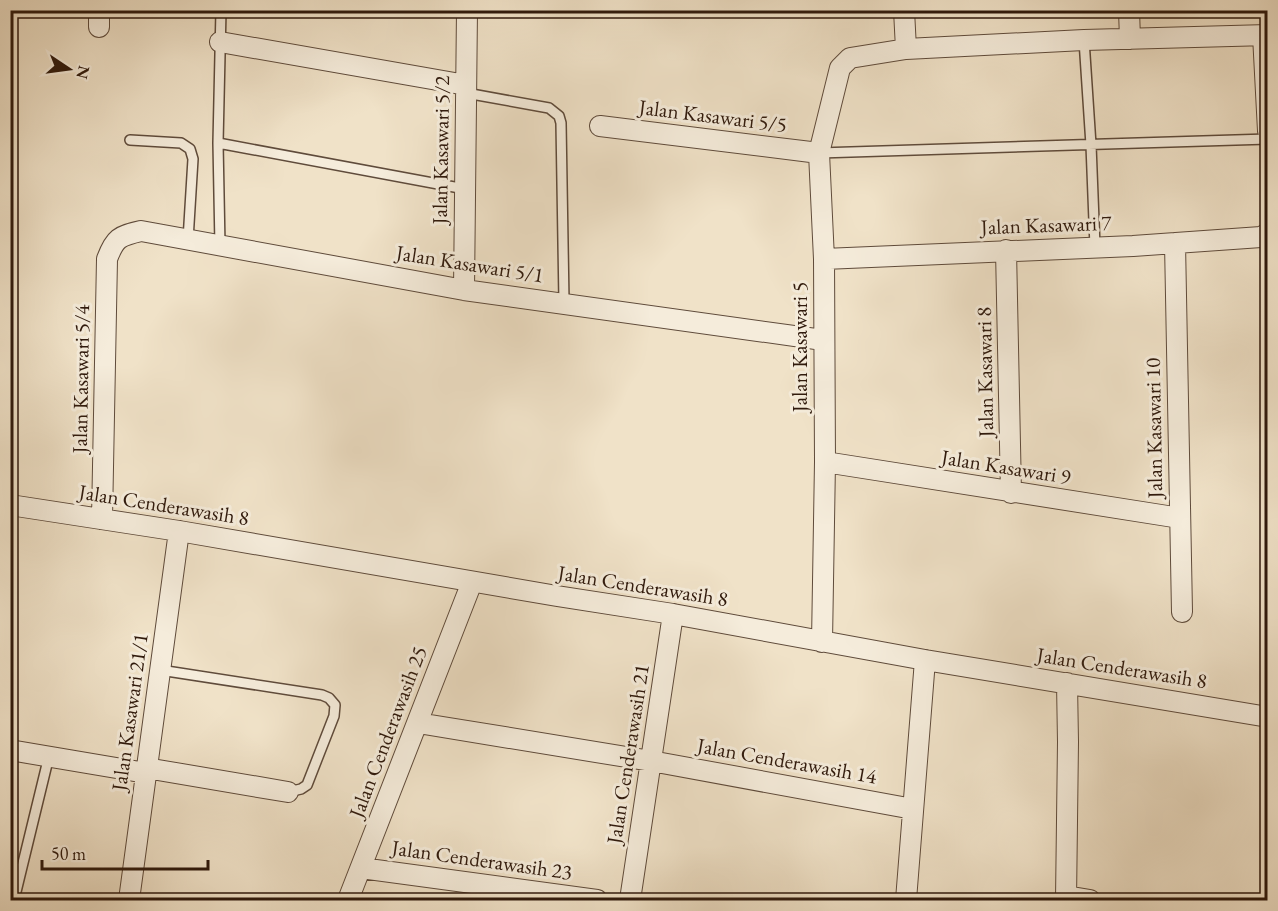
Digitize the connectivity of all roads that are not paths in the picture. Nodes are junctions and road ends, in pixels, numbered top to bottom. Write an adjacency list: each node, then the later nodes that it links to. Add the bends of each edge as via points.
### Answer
1 (221, 10): 8 (lane)
2 (467, 10): 10 (street, Jalan Kasawari 5/2)
3 (904, 10): 9 (street)
4 (1129, 10): 6 (street)
5 (1265, 35): 6 (street); 12 (street)
6 (1130, 39): 7 (street)
7 (1084, 40): 9 (street); 16 (lane)
8 (220, 42): 10 (street); 15 (lane)
9 (906, 49): 17 (street, Jalan Kasawari 5, via 850,58 840,68)
10 (466, 89): 18 (street, Jalan Kasawari 5/2); 28 (lane, via 549,108 559,116)
11 (600, 126): 17 (street, Jalan Kasawari 5/5)
12 (1268, 131)
13 (1268, 139): 16 (lane)
14 (130, 140): 20 (lane, via 181,143 190,149 193,159)
15 (218, 142): 18 (lane); 23 (lane)
16 (1091, 145): 17 (lane); 24 (lane)
17 (819, 153): 26 (street, Jalan Kasawari 5)
18 (465, 189): 27 (street, Jalan Kasawari 5/2)
19 (1268, 233): 22 (street, Jalan Kasawari 7, via 1261,237)
20 (188, 240): 21 (street, Jalan Kasawari 5/1, via 141,231); 23 (street, Jalan Kasawari 5/1)
21 (114, 242): 34 (street, Jalan Kasawari 5/4, via 107,259)
22 (1175, 243): 24 (street, Jalan Kasawari 7); 33 (street, Jalan Kasawari 10)
23 (220, 246): 27 (street, Jalan Kasawari 5/1)
24 (1095, 247): 25 (street, Jalan Kasawari 7)
25 (1006, 250): 26 (street, Jalan Kasawari 7); 31 (street, Jalan Kasawari 8)
26 (824, 259): 29 (street, Jalan Kasawari 5)
27 (464, 290): 28 (street, Jalan Kasawari 5/1)
28 (564, 302): 29 (street, Jalan Kasawari 5/1)
29 (823, 340): 30 (street, Jalan Kasawari 5)
30 (825, 462): 31 (street, Jalan Kasawari 9); 39 (street, Jalan Kasawari 5)
31 (1011, 493): 33 (street, Jalan Kasawari 9)
32 (10, 505): 34 (street, Jalan Cenderawasih 8)
33 (1180, 518): 37 (street, Jalan Kasawari 10)
34 (102, 519): 35 (street, Jalan Cenderawasih 8)
35 (179, 531): 36 (street, Jalan Cenderawasih 8); 41 (street, Jalan Kasawari 21/1)
36 (472, 582): 38 (street, Jalan Cenderawasih 8); 44 (street, Jalan Cenderawasih 25)
37 (1182, 612)
38 (673, 615): 39 (street, Jalan Cenderawasih 8); 47 (street, Jalan Cenderawasih 21)
39 (822, 642): 40 (street, Jalan Cenderawasih 8)
40 (925, 660): 42 (street, Jalan Cenderawasih 8); 50 (street)
41 (160, 670): 48 (street, Jalan Kasawari 21/1); 49 (lane, via 329,698 335,705 334,716 307,785)
42 (1067, 683): 43 (street, Jalan Cenderawasih 8); 52 (street)
43 (1268, 717)
44 (418, 723): 47 (street, Jalan Cenderawasih 14); 51 (street, Jalan Cenderawasih 25)
45 (10, 750): 46 (street)
46 (49, 756): 48 (street); 53 (lane)
47 (651, 761): 50 (street, Jalan Cenderawasih 14); 57 (street, Jalan Cenderawasih 21)
48 (146, 770): 49 (street); 54 (street, Jalan Kasawari 21/1)
49 (288, 792)
50 (914, 808): 58 (street)
51 (362, 868): 55 (street, Jalan Cenderawasih 25); 56 (street, Jalan Cenderawasih 23)
52 (1066, 898): 59 (street)
53 (14, 900)
54 (129, 900)
55 (348, 900)
56 (597, 900)
57 (630, 900)
58 (906, 900)
59 (1090, 900)

